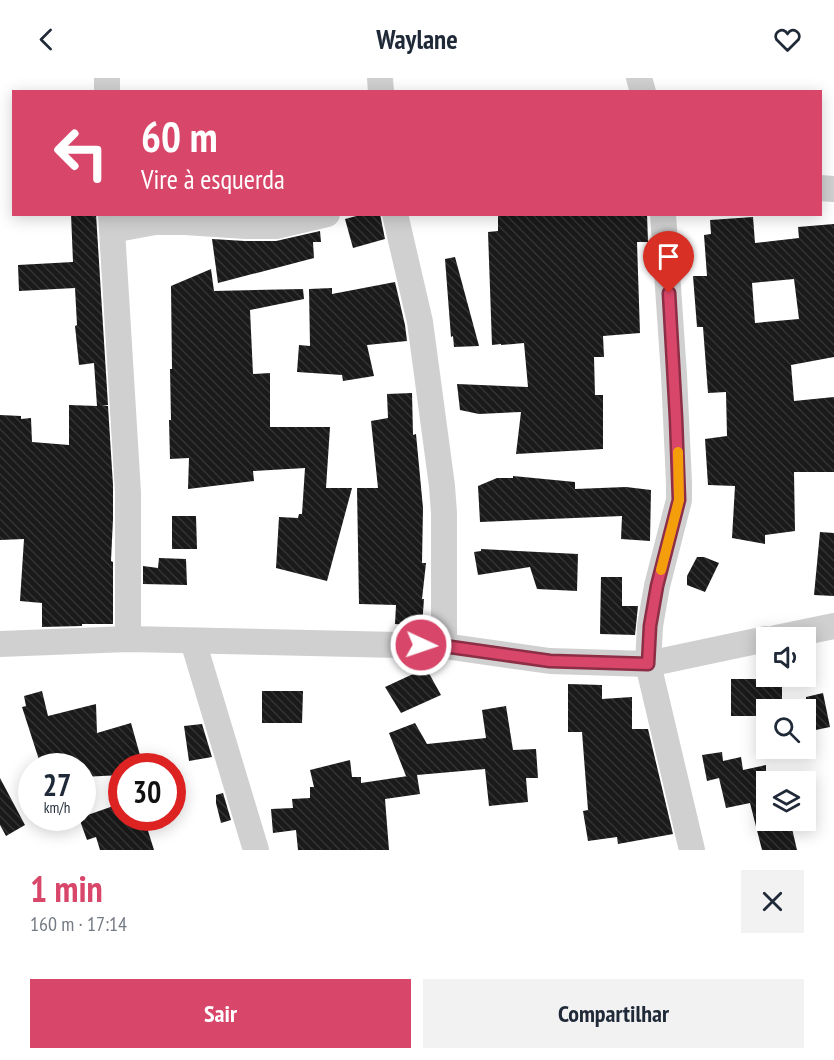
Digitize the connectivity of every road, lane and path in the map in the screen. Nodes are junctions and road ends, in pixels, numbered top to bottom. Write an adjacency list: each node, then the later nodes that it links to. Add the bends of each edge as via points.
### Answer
1 (318, 216): 4 (street, via 276,226)
2 (394, 216): 11 (street, via 420,322 442,486)
3 (663, 216): 12 (street, via 679,500 657,586)
4 (111, 222): 7 (street, via 128,492)
5 (834, 626): 6 (street)
6 (816, 630)
7 (128, 639): 8 (street); 10 (street)
8 (193, 641): 11 (street); 13 (street)
9 (756, 641): 12 (street)
10 (0, 644)
11 (444, 646): 12 (street, via 550,661)
12 (648, 664): 14 (street)
13 (256, 850)
14 (692, 850)

